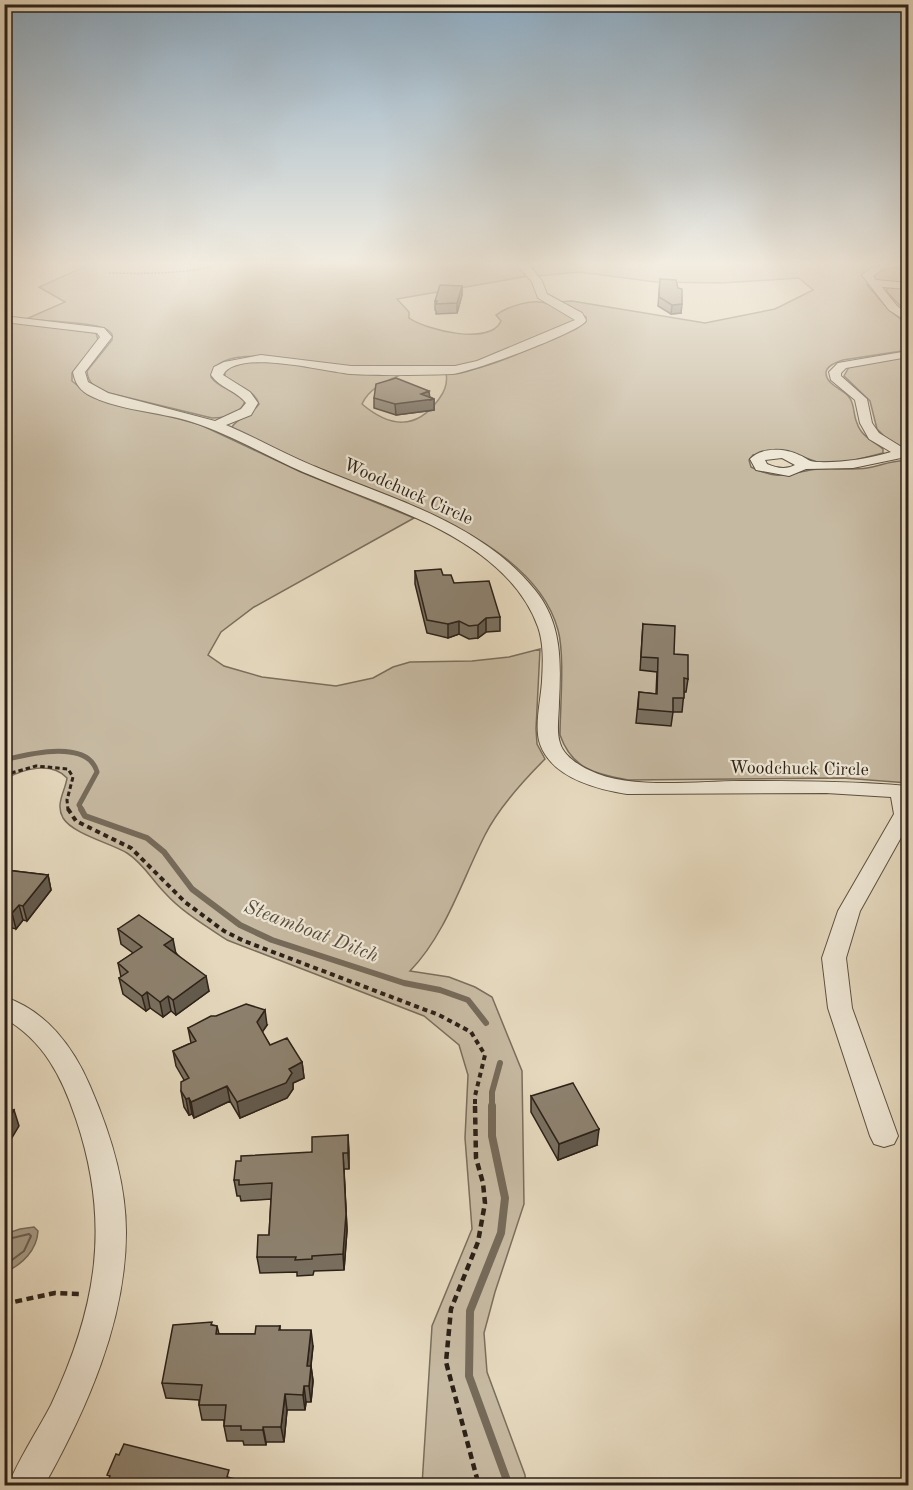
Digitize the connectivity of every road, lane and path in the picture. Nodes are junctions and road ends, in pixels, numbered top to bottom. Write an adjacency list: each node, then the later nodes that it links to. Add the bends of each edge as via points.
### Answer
1 (101, 332): 4 (street, Woodchuck Circle, via 106,337 79,372 86,388)
2 (558, 332): 4 (street, via 481,364 455,370 351,370 278,358 236,361 222,366 217,375 247,395 252,403 246,412)
3 (909, 354): 5 (street, via 842,365 835,372 835,377 861,399 866,423 874,436)
4 (214, 426): 8 (street, Woodchuck Circle, via 425,518 498,561 528,594 546,626 550,649 550,744 556,755 579,774 627,788)
5 (905, 454): 6 (street, via 860,465)
6 (803, 465)
7 (4, 775): 14 (path, via 33,765 68,769 73,777 66,804 69,815 142,856 166,885 224,931 439,1015 471,1032 480,1044 485,1055 475,1096 475,1127 476,1158 485,1203 478,1242 451,1309 446,1362)
8 (904, 791): 10 (street, via 904,814 849,911 834,958 840,1008)
9 (4, 1006): 11 (street, via 44,1032 57,1048 83,1101 103,1158 112,1234)
10 (884, 1136)
11 (104, 1295): 12 (path, via 55,1293); 13 (street, via 85,1365 66,1410)
12 (4, 1304)
13 (25, 1485)
14 (479, 1485)

